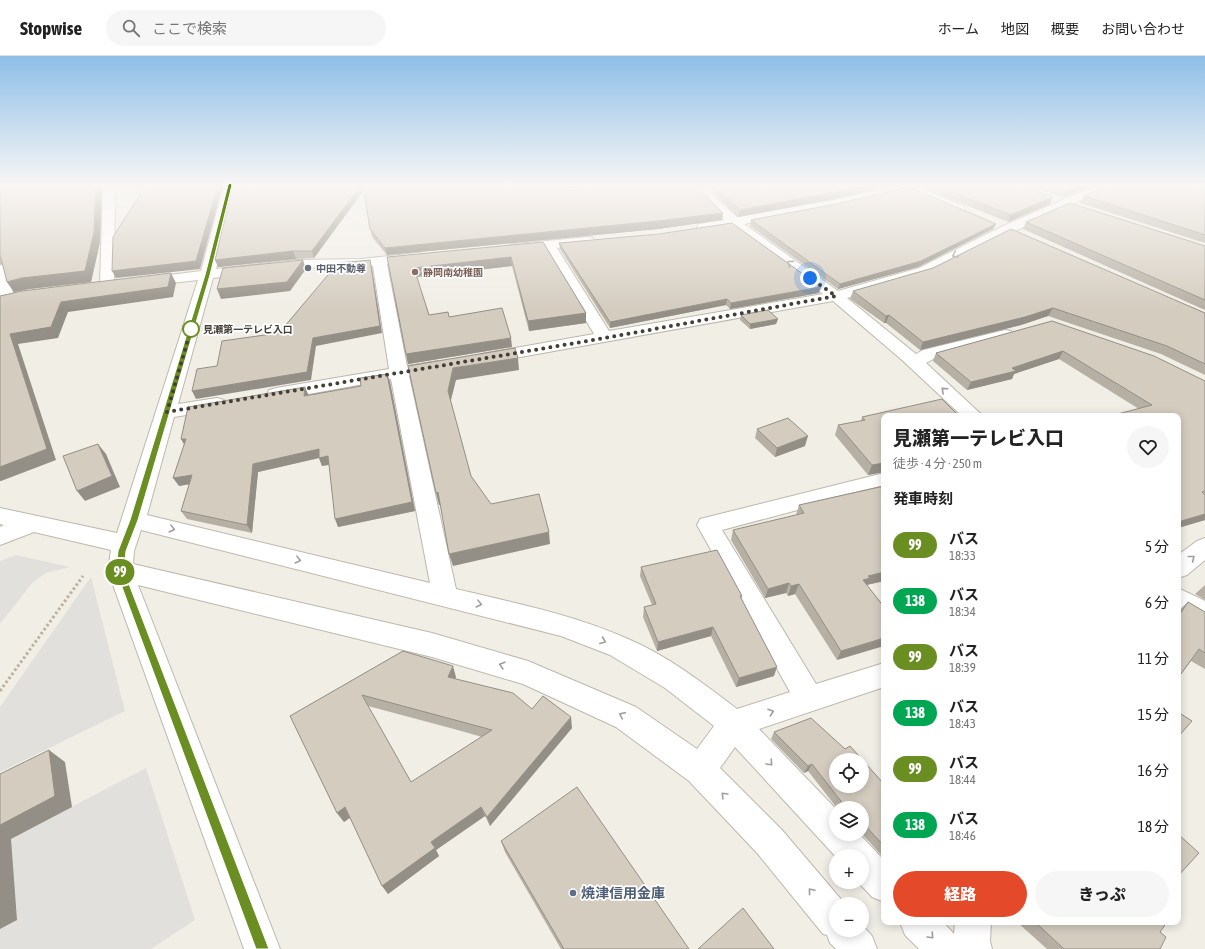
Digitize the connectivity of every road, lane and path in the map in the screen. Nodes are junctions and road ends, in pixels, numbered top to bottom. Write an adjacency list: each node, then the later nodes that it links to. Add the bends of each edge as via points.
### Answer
1 (106, 227): 16 (street, via 101,286)
2 (219, 227): 16 (street)
3 (706, 227): 7 (street)
4 (739, 227): 17 (street, one-way to 4)
5 (1002, 227): 8 (street)
6 (1013, 227): 8 (street)
7 (688, 229)
8 (1008, 229): 9 (street); 17 (street, one-way to 17, via 924,271)
9 (1022, 236)
10 (603, 239): 11 (street)
11 (548, 244): 12 (street); 20 (street)
12 (502, 249)
13 (432, 256): 14 (street)
14 (379, 261): 16 (street, via 296,264); 24 (street)
15 (0, 269): 18 (street)
16 (207, 275): 27 (street)
17 (836, 296): 20 (street); 22 (street)
18 (9, 299)
19 (1020, 331): 22 (street, via 929,354)
20 (605, 338): 21 (street)
21 (475, 360)
22 (915, 363): 28 (street, one-way to 22)
23 (452, 364): 24 (street)
24 (399, 373): 25 (street); 37 (street)
25 (260, 396)
26 (236, 400): 27 (street)
27 (167, 412): 33 (street)
28 (970, 413)
29 (881, 481): 42 (street, via 708,525)
30 (0, 516): 31 (street)
31 (31, 524): 32 (street); 33 (street)
32 (0, 536)
33 (127, 545): 37 (street, one-way to 37); 44 (street, one-way to 33, via 626,717 528,673 432,645); 54 (street)
34 (1205, 548): 35 (street, one-way to 34)
35 (1181, 566)
36 (83, 576): 41 (path)
37 (445, 596): 43 (street, one-way to 43, via 564,626 619,647 675,679)
38 (1181, 600): 39 (street)
39 (1205, 612)
40 (881, 675): 42 (street)
41 (0, 691)
42 (809, 699): 43 (street, one-way to 42)
43 (734, 724): 44 (street); 45 (street, one-way to 45)
44 (700, 770): 50 (street, one-way to 44, via 770,842)
45 (829, 826)
46 (843, 841): 47 (street)
47 (850, 849)
48 (869, 869): 49 (street)
49 (881, 882)
50 (829, 913)
51 (921, 925): 56 (street, one-way to 56)
52 (973, 925): 57 (street)
53 (849, 937): 55 (street)
54 (262, 949)
55 (859, 949)
56 (944, 949)
57 (974, 949)

